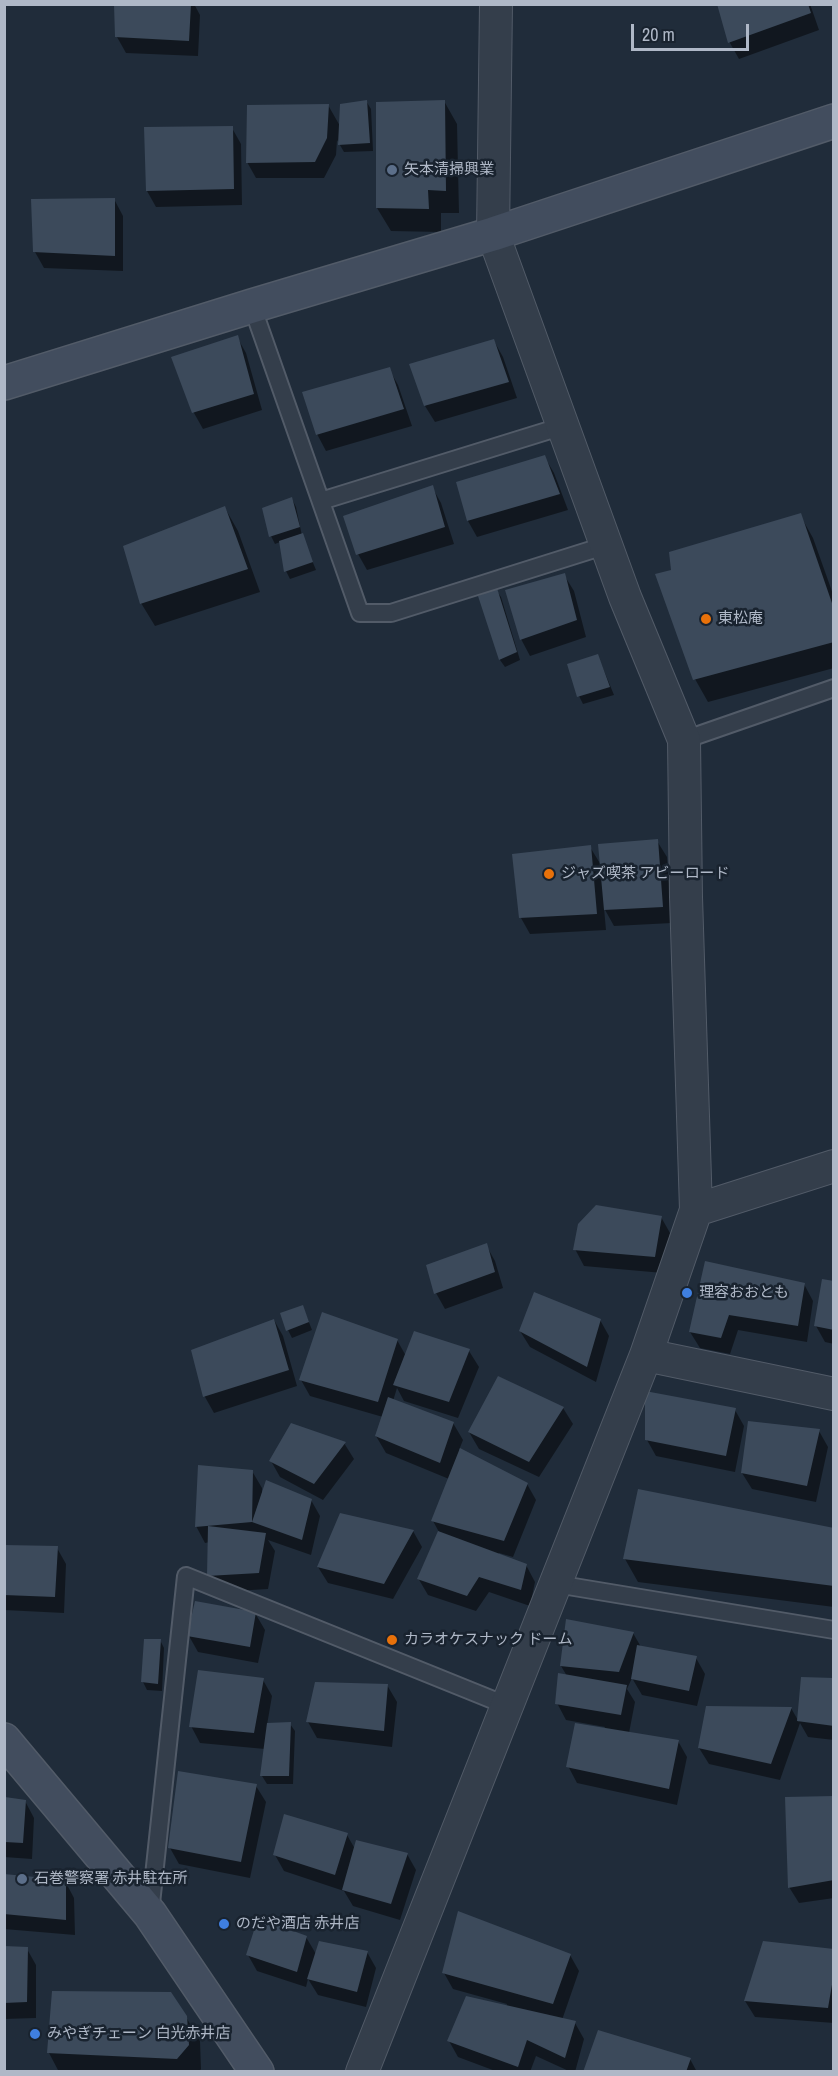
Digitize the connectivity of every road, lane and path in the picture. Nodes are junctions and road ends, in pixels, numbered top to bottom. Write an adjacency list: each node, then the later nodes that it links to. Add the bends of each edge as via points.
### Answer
1 (496, 4): 3 (street)
2 (834, 121): 3 (street)
3 (493, 234): 4 (street); 6 (street)
4 (252, 306): 5 (street); 7 (lane)
5 (4, 383)
6 (563, 426): 7 (lane); 8 (street)
7 (321, 501): 8 (lane, via 360,613 391,613)
8 (607, 545): 10 (street)
9 (834, 687): 10 (lane)
10 (684, 740): 12 (street)
11 (834, 1166): 12 (street)
12 (696, 1210): 13 (street)
13 (646, 1355): 14 (street); 15 (street)
14 (834, 1395)
15 (556, 1584): 16 (lane); 17 (street)
16 (834, 1630)
17 (508, 1706): 19 (lane, via 186,1576); 21 (street)
18 (4, 1740): 19 (street)
19 (150, 1914): 20 (street)
20 (257, 2072)
21 (362, 2072)

